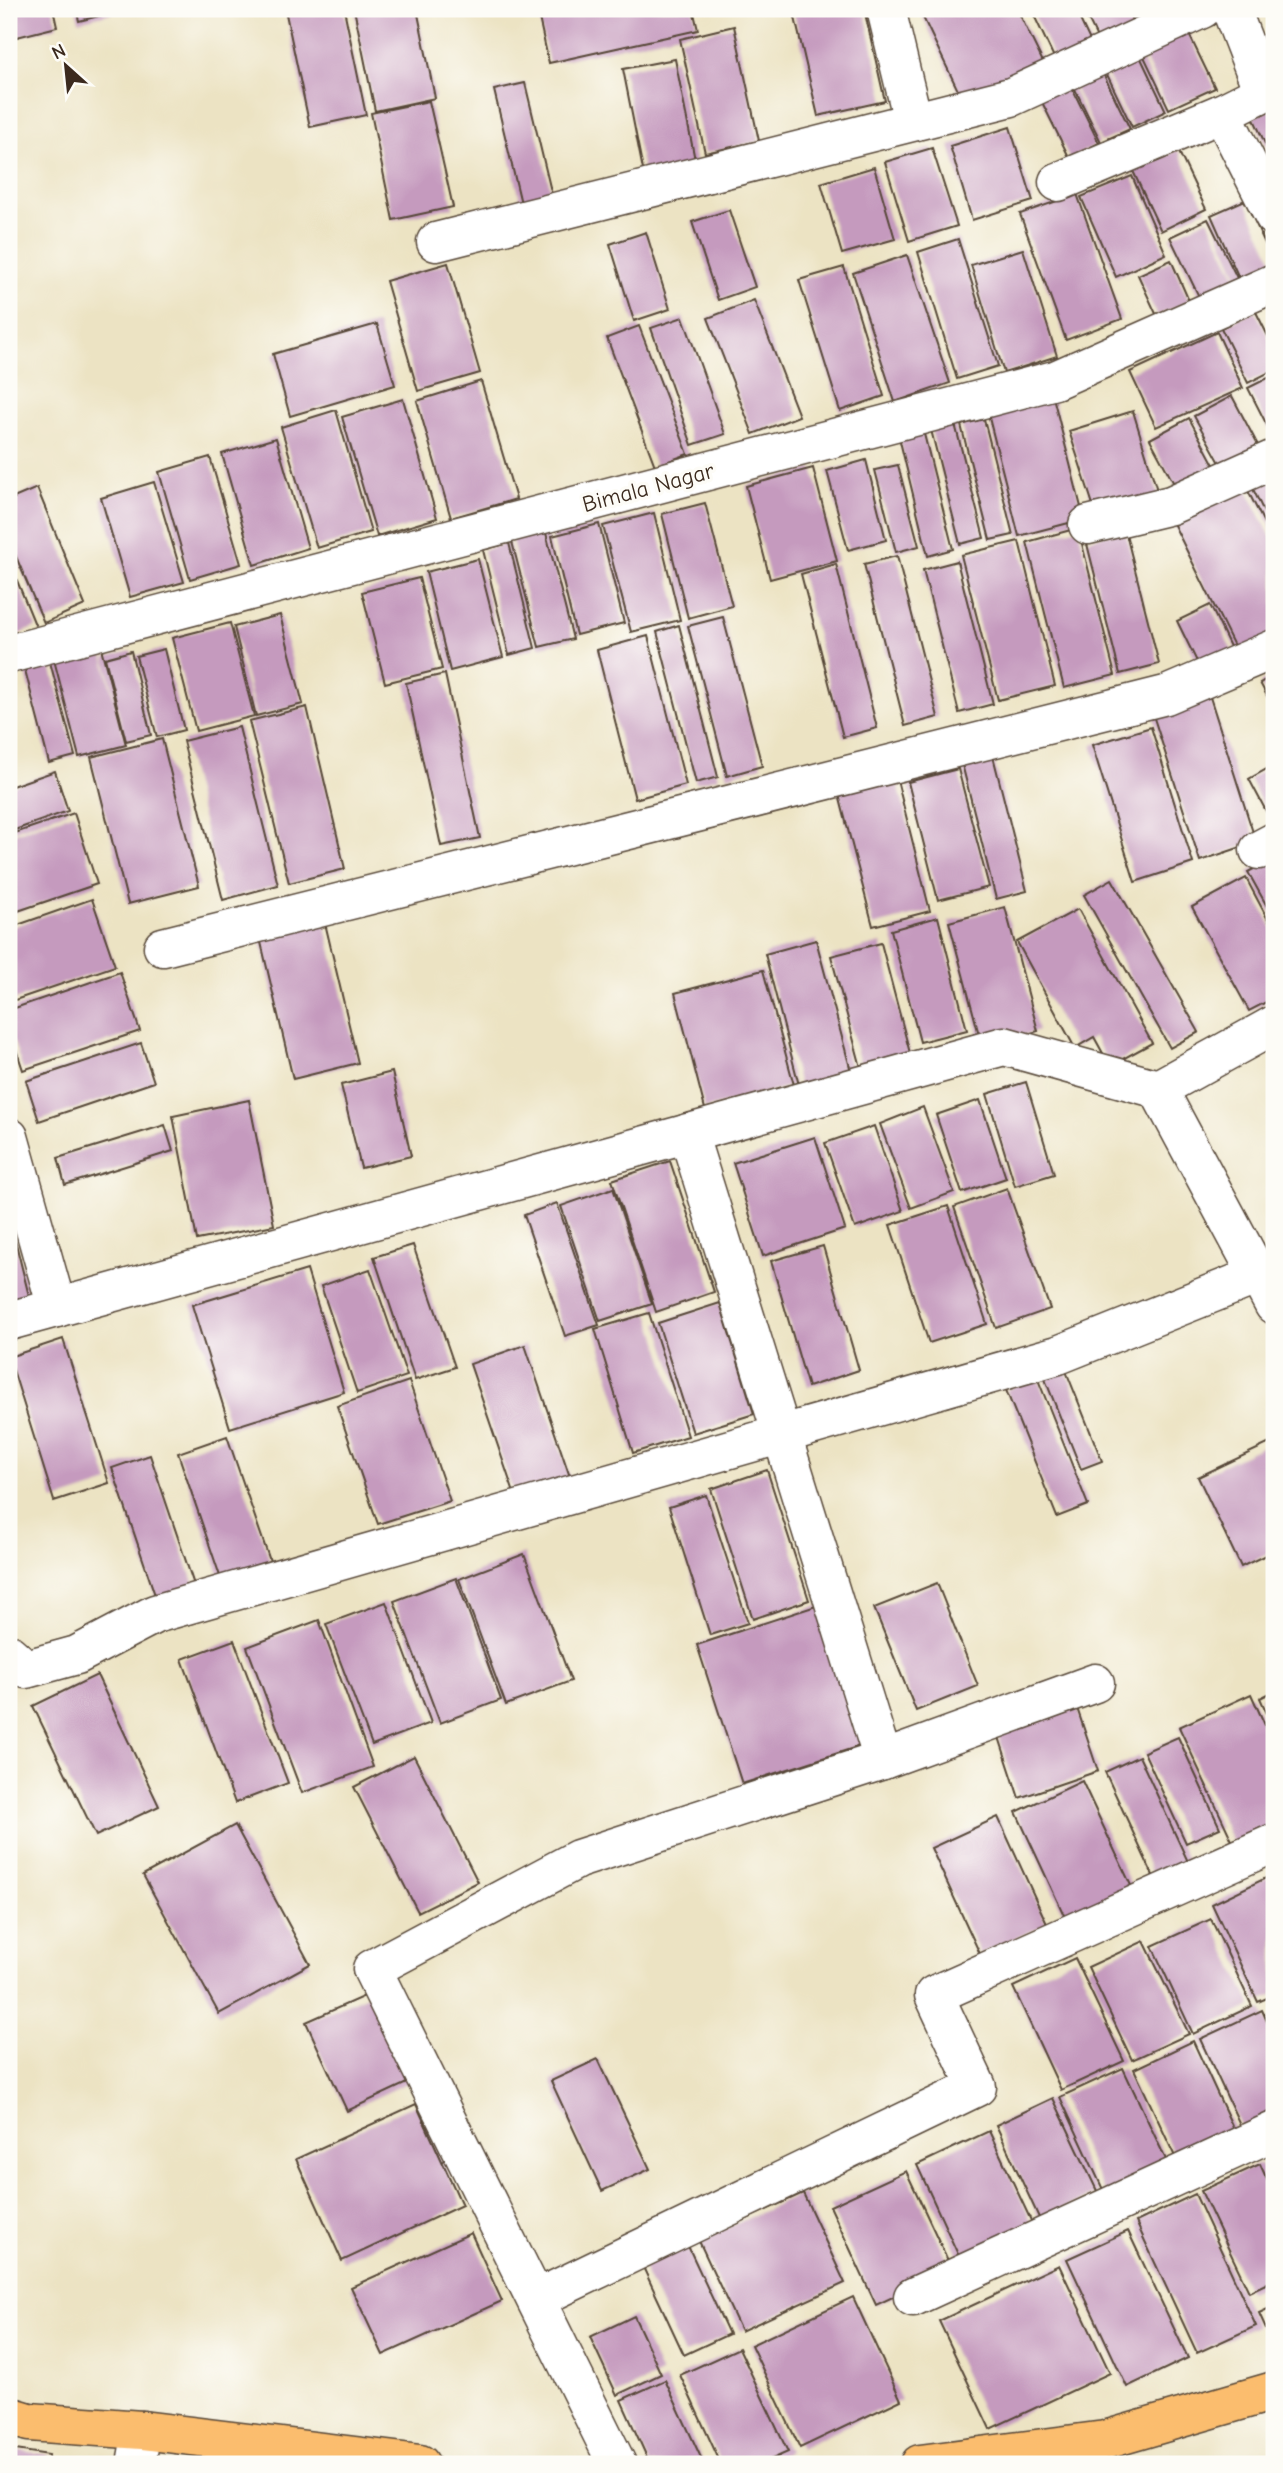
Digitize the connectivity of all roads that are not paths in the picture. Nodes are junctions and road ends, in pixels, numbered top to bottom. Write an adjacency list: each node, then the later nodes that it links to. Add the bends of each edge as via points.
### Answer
1 (886, 9): 6 (street)
2 (1202, 9): 6 (street, via 1012,97)
3 (1231, 9): 4 (street)
4 (1269, 90): 5 (street)
5 (1222, 113): 7 (street); 8 (street)
6 (913, 121): 9 (street)
7 (1058, 182)
8 (1274, 216)
9 (436, 242)
10 (1274, 283): 14 (street, Bimala Nagar, via 1055,380)
11 (1274, 459): 12 (street, via 1171,505)
12 (1088, 525)
13 (1274, 649): 15 (street, via 1166,695)
14 (9, 654)
15 (163, 947)
16 (1274, 1025): 17 (street)
17 (1158, 1089): 18 (street, via 1004,1046); 20 (street)
18 (688, 1133): 21 (street); 23 (street)
19 (9, 1137): 21 (street)
20 (1269, 1283): 23 (street, via 1058,1354)
21 (57, 1308): 22 (street)
22 (9, 1321)
23 (781, 1433): 24 (street, via 155,1614 77,1655 26,1670); 26 (street)
24 (9, 1654)
25 (1095, 1683): 26 (street)
26 (883, 1760): 30 (street, via 578,1859 372,1969)
27 (1274, 1843): 30 (street, via 934,1995 978,2087)
28 (1274, 2131): 29 (street)
29 (913, 2297)
30 (536, 2299): 35 (street)
31 (1274, 2391): 36 (main road, via 1105,2440)
32 (9, 2416): 33 (main road)
33 (139, 2447): 34 (main road)
34 (421, 2464)
35 (617, 2464)
36 (920, 2464)

